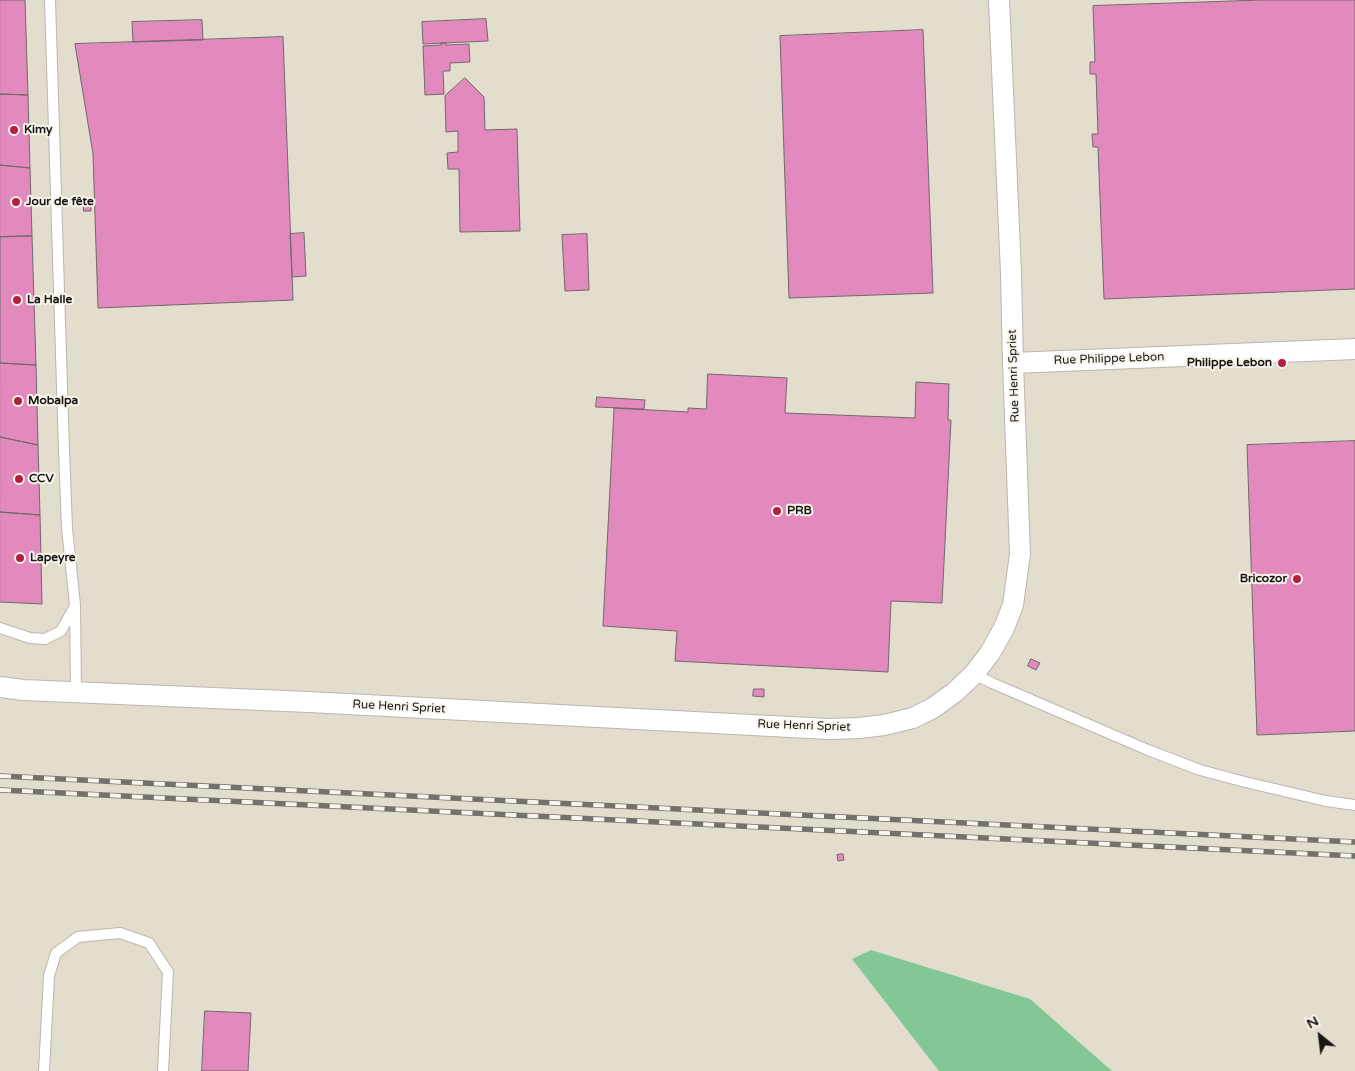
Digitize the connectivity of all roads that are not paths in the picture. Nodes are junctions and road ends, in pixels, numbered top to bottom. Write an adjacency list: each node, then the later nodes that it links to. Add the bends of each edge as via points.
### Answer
1 (50, 0): 5 (lane, via 66,528)
2 (999, 0): 4 (street, Rue Henri Spriet)
3 (1355, 349): 4 (street, Rue Philippe Lebon)
4 (1013, 363): 7 (street, Rue Henri Spriet, via 1020,554 1017,585 1004,628)
5 (75, 605): 6 (lane, via 61,631 46,638 30,638); 11 (lane)
6 (0, 628)
7 (974, 674): 11 (street, Rue Henri Spriet, via 933,708 913,718 884,725 829,729); 12 (lane, via 1200,770)
8 (0, 687): 9 (street, Rue Henri Spriet)
9 (23, 690): 10 (street, Rue Henri Spriet); 11 (street, Rue Henri Spriet)
10 (0, 692)
11 (76, 692)
12 (1355, 805)
13 (44, 1071): 14 (lane, via 49,976 56,953 78,937 120,933 149,944 168,972)
14 (163, 1071)

